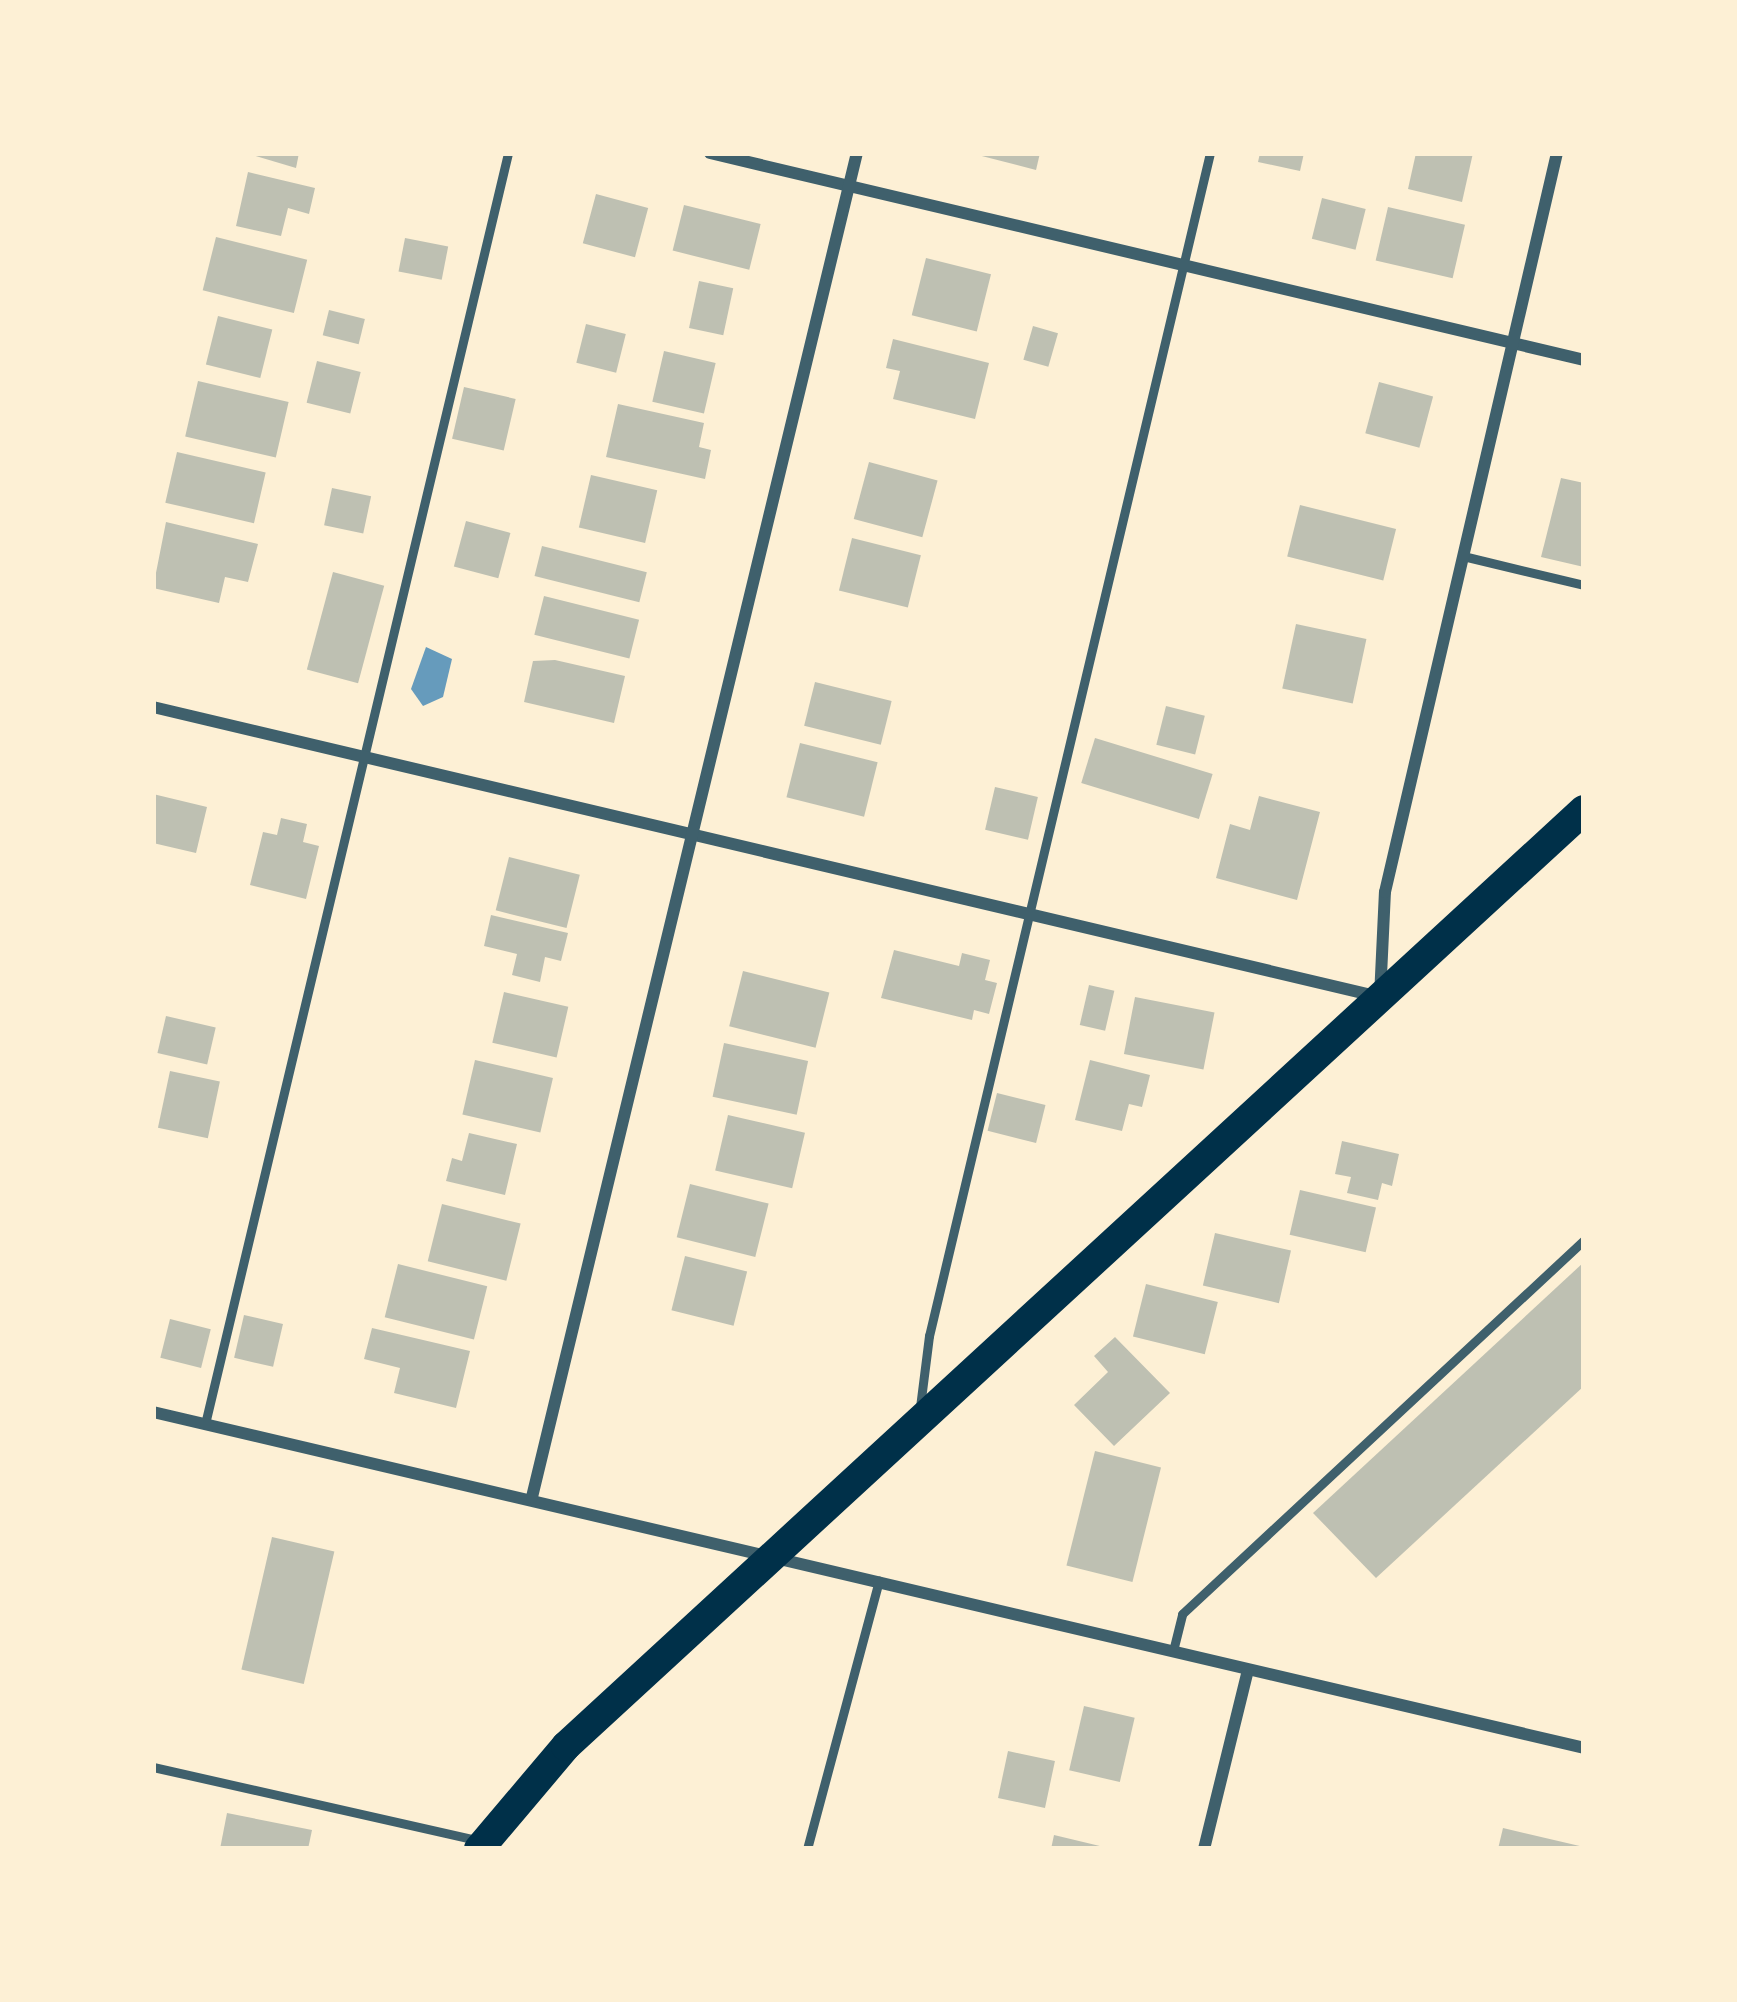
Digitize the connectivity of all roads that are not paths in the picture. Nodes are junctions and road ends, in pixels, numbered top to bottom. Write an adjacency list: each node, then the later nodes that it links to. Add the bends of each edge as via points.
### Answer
1 (508, 153): 13 (lane)
2 (710, 153): 6 (street)
3 (857, 153): 6 (street)
4 (1210, 153): 7 (lane)
5 (1557, 153): 8 (street)
6 (849, 186): 7 (street); 15 (street)
7 (1184, 264): 8 (street); 16 (lane)
8 (1512, 343): 9 (street); 10 (street)
9 (1584, 360)
10 (1463, 556): 11 (lane); 17 (street, via 1385,892)
11 (1584, 585)
12 (153, 707): 13 (street)
13 (363, 754): 15 (street); 21 (lane)
14 (1584, 810): 17 (main road)
15 (688, 832): 16 (street); 22 (street)
16 (1031, 912): 17 (street); 20 (lane, via 929,1336)
17 (1380, 997): 20 (main road)
18 (1584, 1240): 25 (lane, via 1182,1614)
19 (153, 1412): 21 (street)
20 (919, 1419): 23 (main road)
21 (205, 1424): 22 (street)
22 (532, 1497): 23 (street)
23 (772, 1556): 24 (street); 29 (main road, via 540,1771)
24 (879, 1581): 25 (street); 30 (lane)
25 (1173, 1652): 26 (street)
26 (1248, 1670): 27 (street); 31 (street)
27 (1584, 1748)
28 (153, 1767): 29 (lane)
29 (482, 1845)
30 (807, 1849)
31 (1204, 1849)

